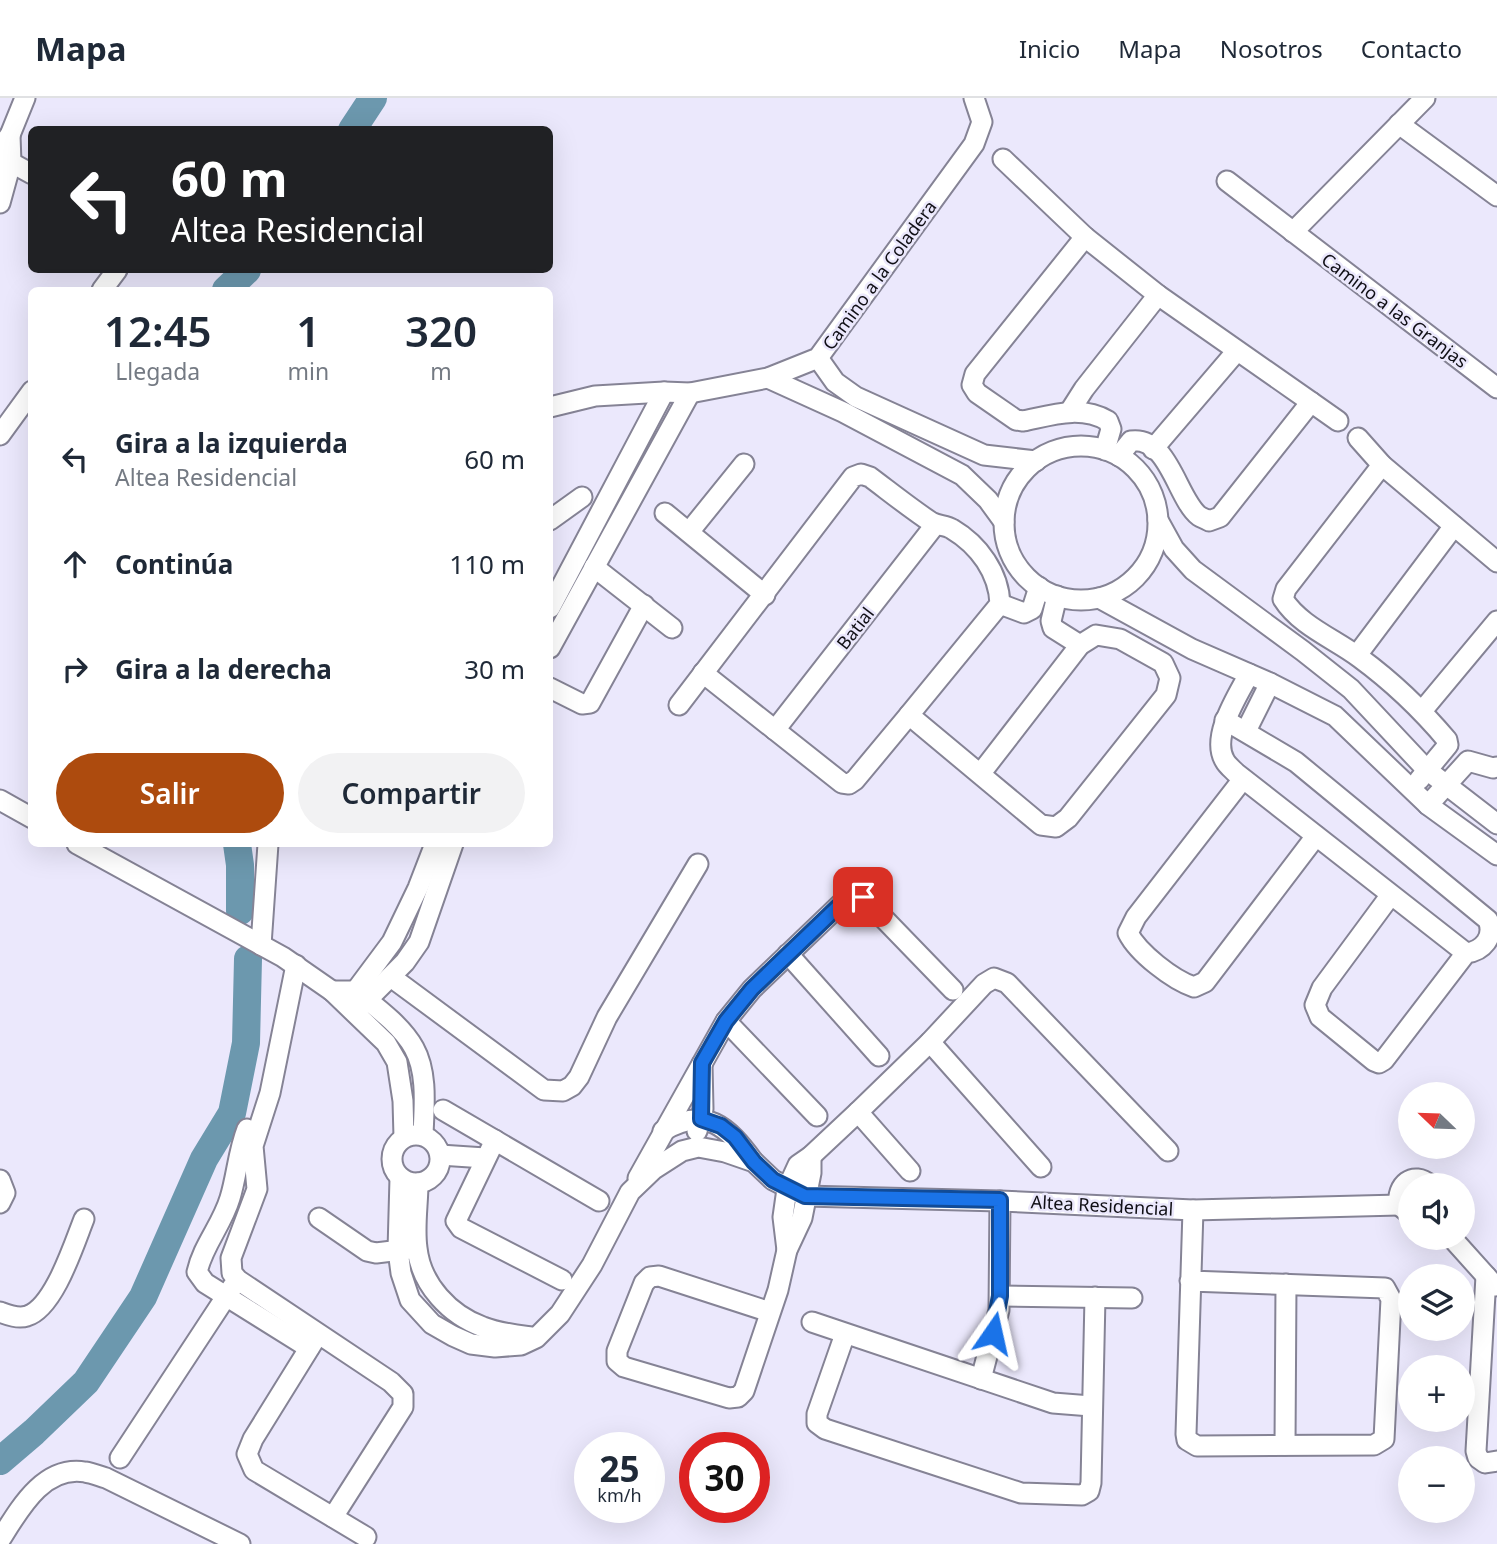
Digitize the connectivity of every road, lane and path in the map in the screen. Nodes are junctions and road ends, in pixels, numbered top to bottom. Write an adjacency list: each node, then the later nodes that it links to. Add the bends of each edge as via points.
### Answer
1 (25, 98): 5 (street)
2 (974, 98): 15 (street, Camino a la Coladera, via 982,122 974,144)
3 (1425, 98): 4 (street)
4 (1399, 124): 9 (street); 11 (street)
5 (5, 151): 7 (street); 10 (street)
6 (1003, 159): 12 (street)
7 (28, 171)
8 (1227, 181): 11 (street, Camino a las Granjas)
9 (1497, 196)
10 (0, 203)
11 (1293, 232): 17 (street, Camino a las Granjas)
12 (1085, 237): 13 (street); 23 (street, via 975,374 972,386 1023,422)
13 (1158, 295): 14 (street); 23 (street)
14 (1236, 352): 21 (street); 27 (street)
15 (818, 358): 16 (street, Camino a la Coladera); 29 (street, via 835,382 856,397 984,455)
16 (768, 379): 19 (street, Camino a la Coladera); 36 (street, via 843,412 962,475)
17 (1497, 388)
18 (664, 392): 19 (street, Camino a la Coladera); 22 (street, Camino a la Coladera, via 595,396); 40 (street)
19 (690, 393): 40 (street)
20 (28, 396): 25 (street)
21 (1311, 402): 24 (street); 27 (street, via 1220,517 1209,520 1197,515 1170,467)
22 (553, 406)
23 (1070, 411): 28 (street, via 1099,415 1108,421)
24 (1338, 421)
25 (0, 435)
26 (1357, 438): 31 (street)
27 (1153, 449): 28 (street, via 1139,440)
28 (1112, 453): 29 (street, via 1084,446 1062,449); 35 (street, via 1141,474 1155,500)
29 (1036, 461): 36 (street, via 1016,483)
30 (744, 464): 39 (street)
31 (1382, 465): 38 (street); 53 (street, via 1286,589 1283,599 1332,642)
32 (582, 497): 34 (street)
33 (665, 513): 39 (street)
34 (553, 518)
35 (1158, 520): 45 (street, via 1156,541 1144,567 1124,587); 65 (street, via 1174,549 1194,570 1351,689)
36 (1004, 522): 42 (street, via 1015,562)
37 (935, 525): 43 (street, via 870,477 853,477); 47 (street, via 951,528 978,551 995,574); 62 (street, Batial)
38 (1454, 526): 41 (street); 53 (street)
39 (689, 532): 43 (street)
40 (593, 555): 46 (street); 48 (street); 51 (street)
41 (1497, 562)
42 (1039, 587): 44 (street); 47 (street, via 1031,609 1024,613)
43 (765, 595): 54 (street)
44 (1057, 596): 45 (street); 52 (street, via 1051,621 1054,628)
45 (1099, 598): 55 (street)
46 (553, 604)
47 (1000, 604): 60 (street)
48 (644, 605): 50 (street); 57 (street, via 590,703 582,704)
49 (1497, 621): 59 (street)
50 (672, 628)
51 (553, 642)
52 (1080, 645): 66 (street); 66 (street, via 1096,635 1121,639 1163,663 1170,678 1166,695 1056,827 1041,825)
53 (1357, 655): 59 (street)
54 (703, 673): 58 (street); 62 (street)
55 (1249, 674): 56 (street); 61 (street)
56 (1270, 683): 63 (street); 69 (street, via 1335,716)
57 (553, 690)
58 (679, 705)
59 (1422, 711): 65 (street, via 1448,745)
60 (909, 715): 62 (street, via 849,784); 66 (street)
61 (1225, 720): 63 (street); 67 (street, via 1221,753)
62 (775, 730)
63 (1245, 731): 82 (street, via 1296,762 1489,920 1488,939 1478,951)
64 (1497, 767): 68 (street, via 1468,761)
65 (1427, 770): 68 (street); 69 (street)
66 (981, 773)
67 (1244, 779): 74 (street); 74 (street, via 1128,933 1134,945 1181,983 1194,987 1205,982)
68 (1446, 783): 71 (street); 73 (street)
69 (1411, 789): 71 (street)
70 (0, 800): 72 (street)
71 (1428, 805): 78 (street)
72 (28, 816)
73 (1497, 824)
74 (1316, 836): 80 (street)
75 (82, 847): 81 (street)
76 (268, 847): 81 (street)
77 (442, 848): 85 (street, via 419,942); 87 (street, via 391,942)
78 (1497, 855)
79 (698, 864): 85 (street, via 607,1017 579,1077 562,1091 544,1090)
80 (1390, 896): 82 (street); 82 (street, via 1322,988 1315,1005 1320,1017 1374,1061 1384,1060)
81 (261, 946): 84 (street)
82 (1466, 953)
83 (788, 954): 86 (street, via 855,894); 88 (street); 90 (street)
84 (289, 961): 87 (street); 123 (street, via 270,1093 253,1146 257,1189 231,1258); 123 (street, via 230,1198 197,1272 205,1283)
85 (391, 977): 87 (street)
86 (953, 990)
87 (351, 1000): 97 (street, via 402,1032 416,1051 424,1100)
88 (726, 1021): 91 (street); 94 (street)
89 (930, 1042): 93 (street); 100 (street, via 984,984 994,978 1007,983); 104 (street)
90 (879, 1056)
91 (702, 1063): 95 (street); 96 (street)
92 (443, 1110): 98 (street)
93 (858, 1112): 105 (street); 109 (street, via 798,1166)
94 (817, 1116)
95 (701, 1119): 96 (street); 99 (street); 103 (street, via 735,1137)
96 (663, 1131): 108 (street)
97 (414, 1136): 101 (street, via 431,1139); 106 (street, via 397,1143 392,1151 394,1170)
98 (495, 1140): 102 (street); 111 (street)
99 (682, 1151): 103 (street, via 714,1149); 108 (street)
100 (1168, 1151)
101 (440, 1155): 102 (street); 106 (street, via 435,1174 428,1180)
102 (485, 1158): 119 (street, via 456,1221 461,1228)
103 (754, 1162): 109 (street)
104 (1041, 1167)
105 (910, 1171)
106 (409, 1180): 117 (street)
107 (0, 1181): 112 (street, via 5,1193)
108 (630, 1192): 117 (street, via 561,1314 536,1338 521,1345 471,1344 432,1324 410,1300 401,1273)
109 (796, 1193): 110 (street, Altea Residencial); 128 (street, via 783,1217 787,1251)
110 (1000, 1200): 114 (street, Altea Residencial); 124 (street)
111 (599, 1201)
112 (0, 1203)
113 (1398, 1209): 114 (street, Altea Residencial)
114 (1193, 1210): 120 (street)
115 (319, 1218): 117 (street, via 367,1251)
116 (84, 1219): 127 (street, via 53,1290 41,1306 28,1316)
117 (407, 1249)
118 (1463, 1250): 121 (street)
119 (562, 1280)
120 (1190, 1281): 122 (street); 134 (street, via 1187,1440 1197,1446)
121 (1491, 1282): 136 (street, via 1476,1451 1485,1463)
122 (1286, 1284): 134 (street); 134 (street, via 1379,1287 1391,1299 1384,1440 1374,1445)
123 (232, 1287): 131 (street); 135 (street)
124 (1000, 1296): 125 (street); 132 (street)
125 (1095, 1297): 126 (street); 133 (street)
126 (1132, 1298)
127 (0, 1312)
128 (770, 1312): 128 (street, via 650,1277 617,1351 617,1361 624,1367 738,1397 744,1391)
129 (811, 1322): 130 (street)
130 (845, 1334): 132 (street); 133 (street, via 817,1423 1021,1493 1088,1492)
131 (314, 1341): 137 (street, via 247,1454 254,1471); 137 (street, via 391,1382 403,1394 403,1407)
132 (981, 1379): 133 (street, via 1052,1403)
133 (1091, 1406)
134 (1284, 1445)
135 (120, 1458)
136 (1497, 1461)
137 (333, 1517): 138 (street)
138 (366, 1536)
139 (0, 1540): 140 (street, via 24,1502 43,1483 64,1473 84,1472 106,1478)
140 (240, 1544)

